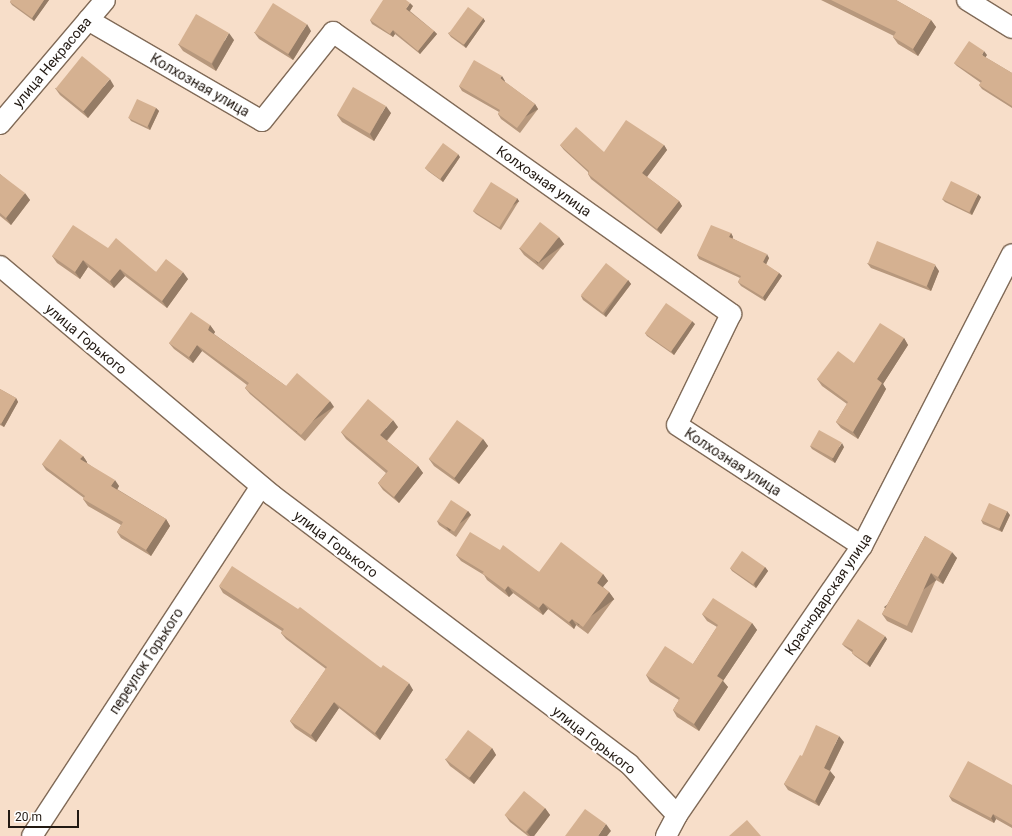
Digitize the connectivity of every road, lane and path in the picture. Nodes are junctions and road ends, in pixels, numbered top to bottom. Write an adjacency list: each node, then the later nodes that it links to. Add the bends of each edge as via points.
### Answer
1 (104, 0): 3 (street, улица Некрасова)
2 (967, 0): 4 (street)
3 (88, 20): 5 (street, улица Некрасова); 9 (street, Колхозная улица, via 262,121 333,32 731,314 677,425)
4 (1012, 28)
5 (0, 124)
6 (1012, 254): 9 (street, Краснодарская улица)
7 (0, 266): 8 (street, улица Горького)
8 (261, 486): 10 (street, улица Горького, via 629,764); 11 (street, переулок Горького)
9 (862, 546): 10 (street, Краснодарская улица)
10 (677, 815): 12 (street, Краснодарская улица)
11 (32, 836)
12 (666, 836)

